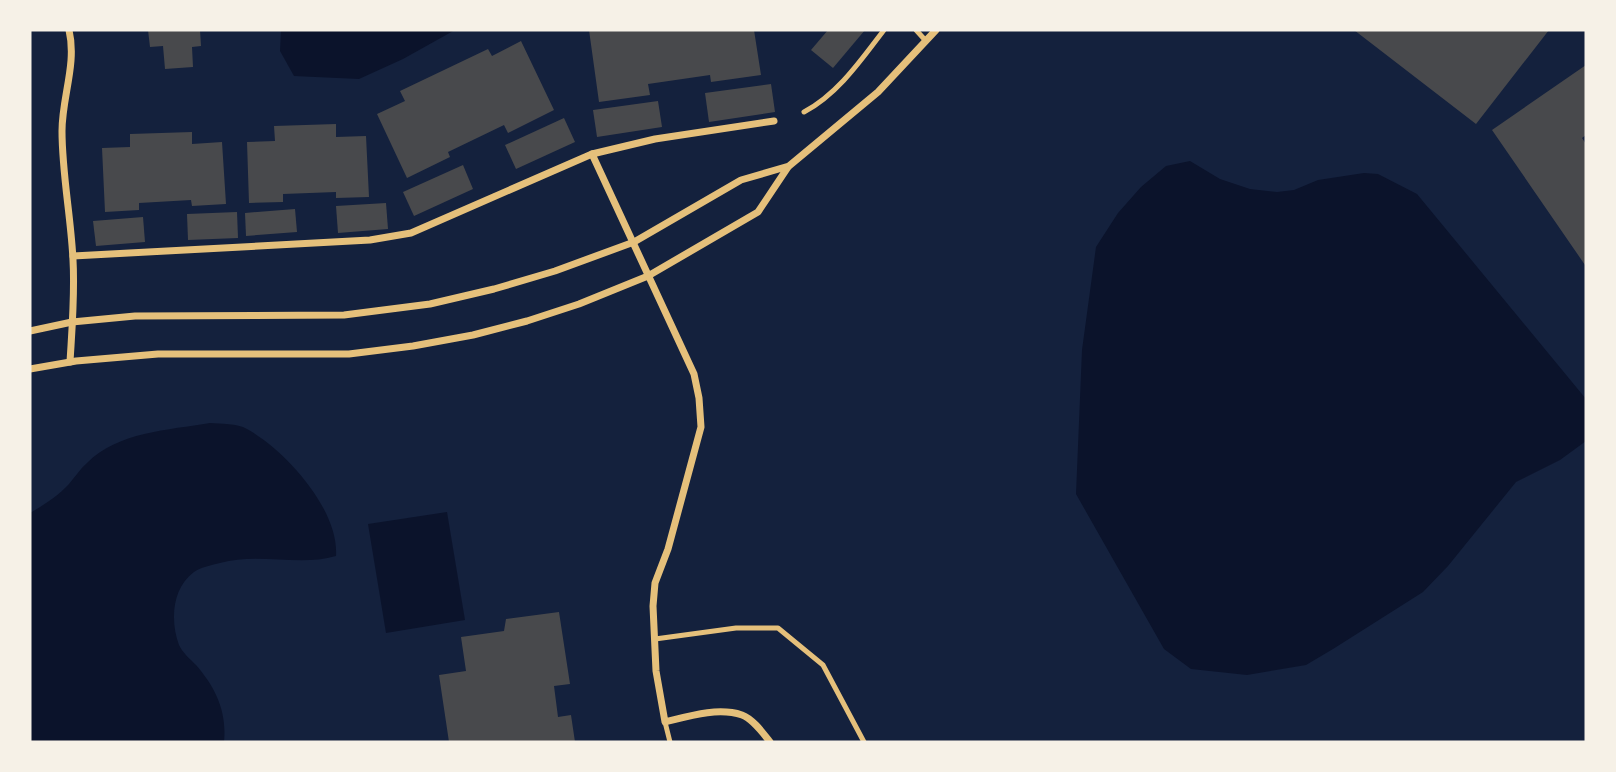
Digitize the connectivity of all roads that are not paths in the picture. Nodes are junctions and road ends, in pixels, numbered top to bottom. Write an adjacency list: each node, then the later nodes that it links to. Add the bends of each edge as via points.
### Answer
1 (69, 30): 11 (street, via 71,71 62,129)
2 (884, 30): 6 (lane, via 846,78)
3 (916, 30): 5 (lane)
4 (936, 30): 5 (street)
5 (926, 41): 9 (street, via 878,92)
6 (804, 112)
7 (774, 121): 8 (street, via 655,139)
8 (592, 155): 10 (street); 11 (street, via 411,233 370,240)
9 (789, 166): 10 (street, via 730,185); 12 (street, via 758,212)
10 (634, 242): 12 (street); 13 (street, via 555,271 430,304 344,315 175,315)
11 (73, 256): 13 (street)
12 (648, 276): 15 (street, via 527,321 413,346 349,354 158,354); 17 (street, via 694,374 701,427 656,583)
13 (72, 322): 14 (street); 15 (street)
14 (30, 331)
15 (70, 362): 16 (street)
16 (30, 369)
17 (655, 639): 18 (street); 21 (lane, via 736,628 778,628 823,665)
18 (665, 722): 19 (lane); 20 (street, via 702,713 743,715)
19 (670, 742)
20 (770, 742)
21 (864, 742)

